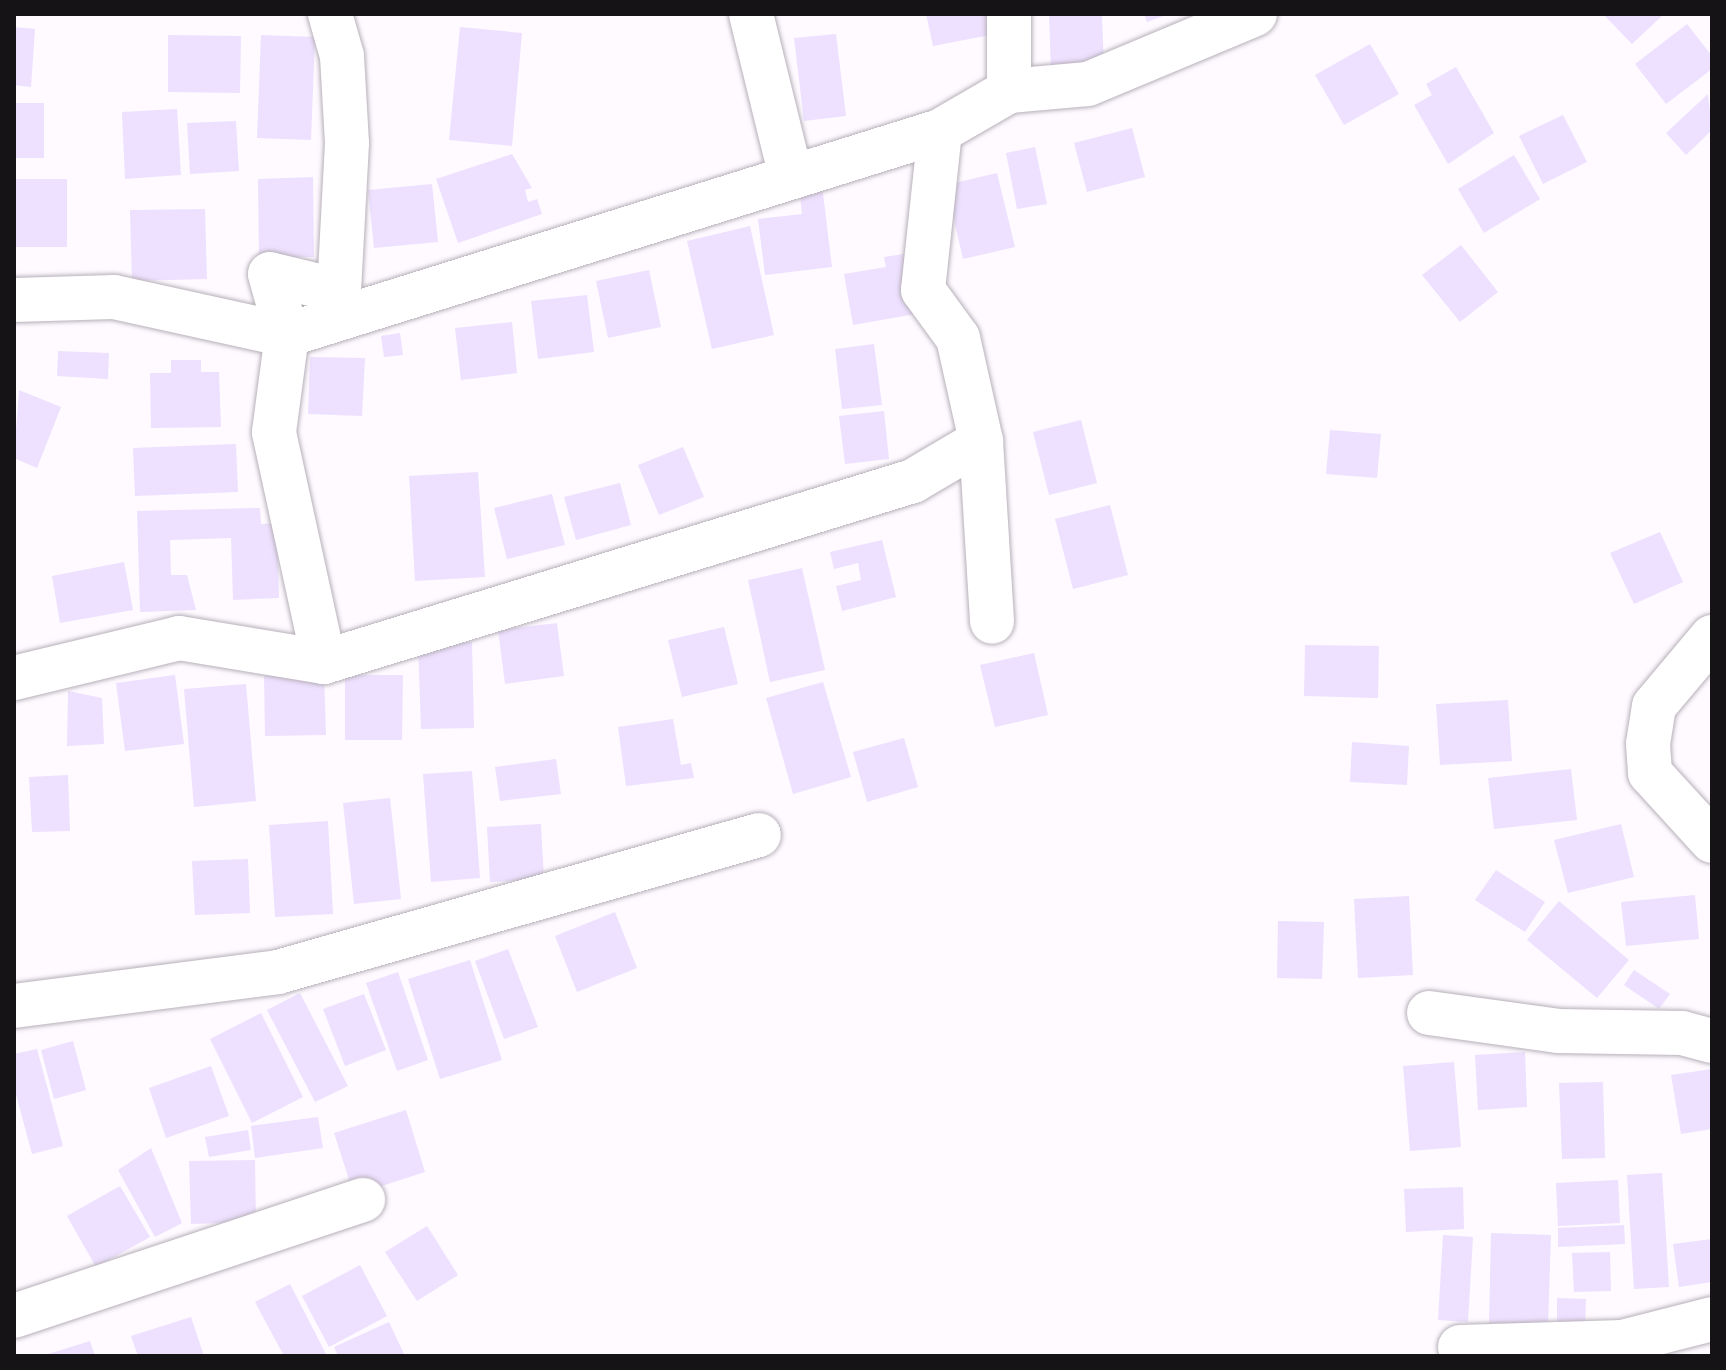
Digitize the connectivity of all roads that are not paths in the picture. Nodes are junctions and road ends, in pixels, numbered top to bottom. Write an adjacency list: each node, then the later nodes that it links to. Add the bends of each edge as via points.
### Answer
1 (330, 14): 9 (street, via 342,56 347,143 339,291 270,274)
2 (751, 14): 7 (street)
3 (1009, 14): 5 (street)
4 (1255, 14): 5 (street, via 1088,84)
5 (1009, 91): 6 (street)
6 (940, 131): 7 (street); 10 (street, via 923,290 958,338)
7 (790, 173): 9 (street, via 514,269)
8 (14, 300): 9 (street, via 114,297)
9 (287, 335): 13 (street, via 274,432)
10 (981, 441): 11 (street); 13 (street, via 913,481)
11 (992, 622)
12 (1712, 637): 16 (street, via 1654,706 1648,744 1650,773)
13 (324, 662): 14 (street, via 179,638)
14 (14, 678)
15 (759, 835): 17 (street, via 278,972)
16 (1712, 841)
17 (14, 1006)
18 (1429, 1013): 19 (street, via 1558,1031 1682,1033)
19 (1712, 1041)
20 (363, 1200): 21 (street)
21 (14, 1316)
22 (1712, 1319): 23 (street, via 1622,1342)
23 (1460, 1347)

